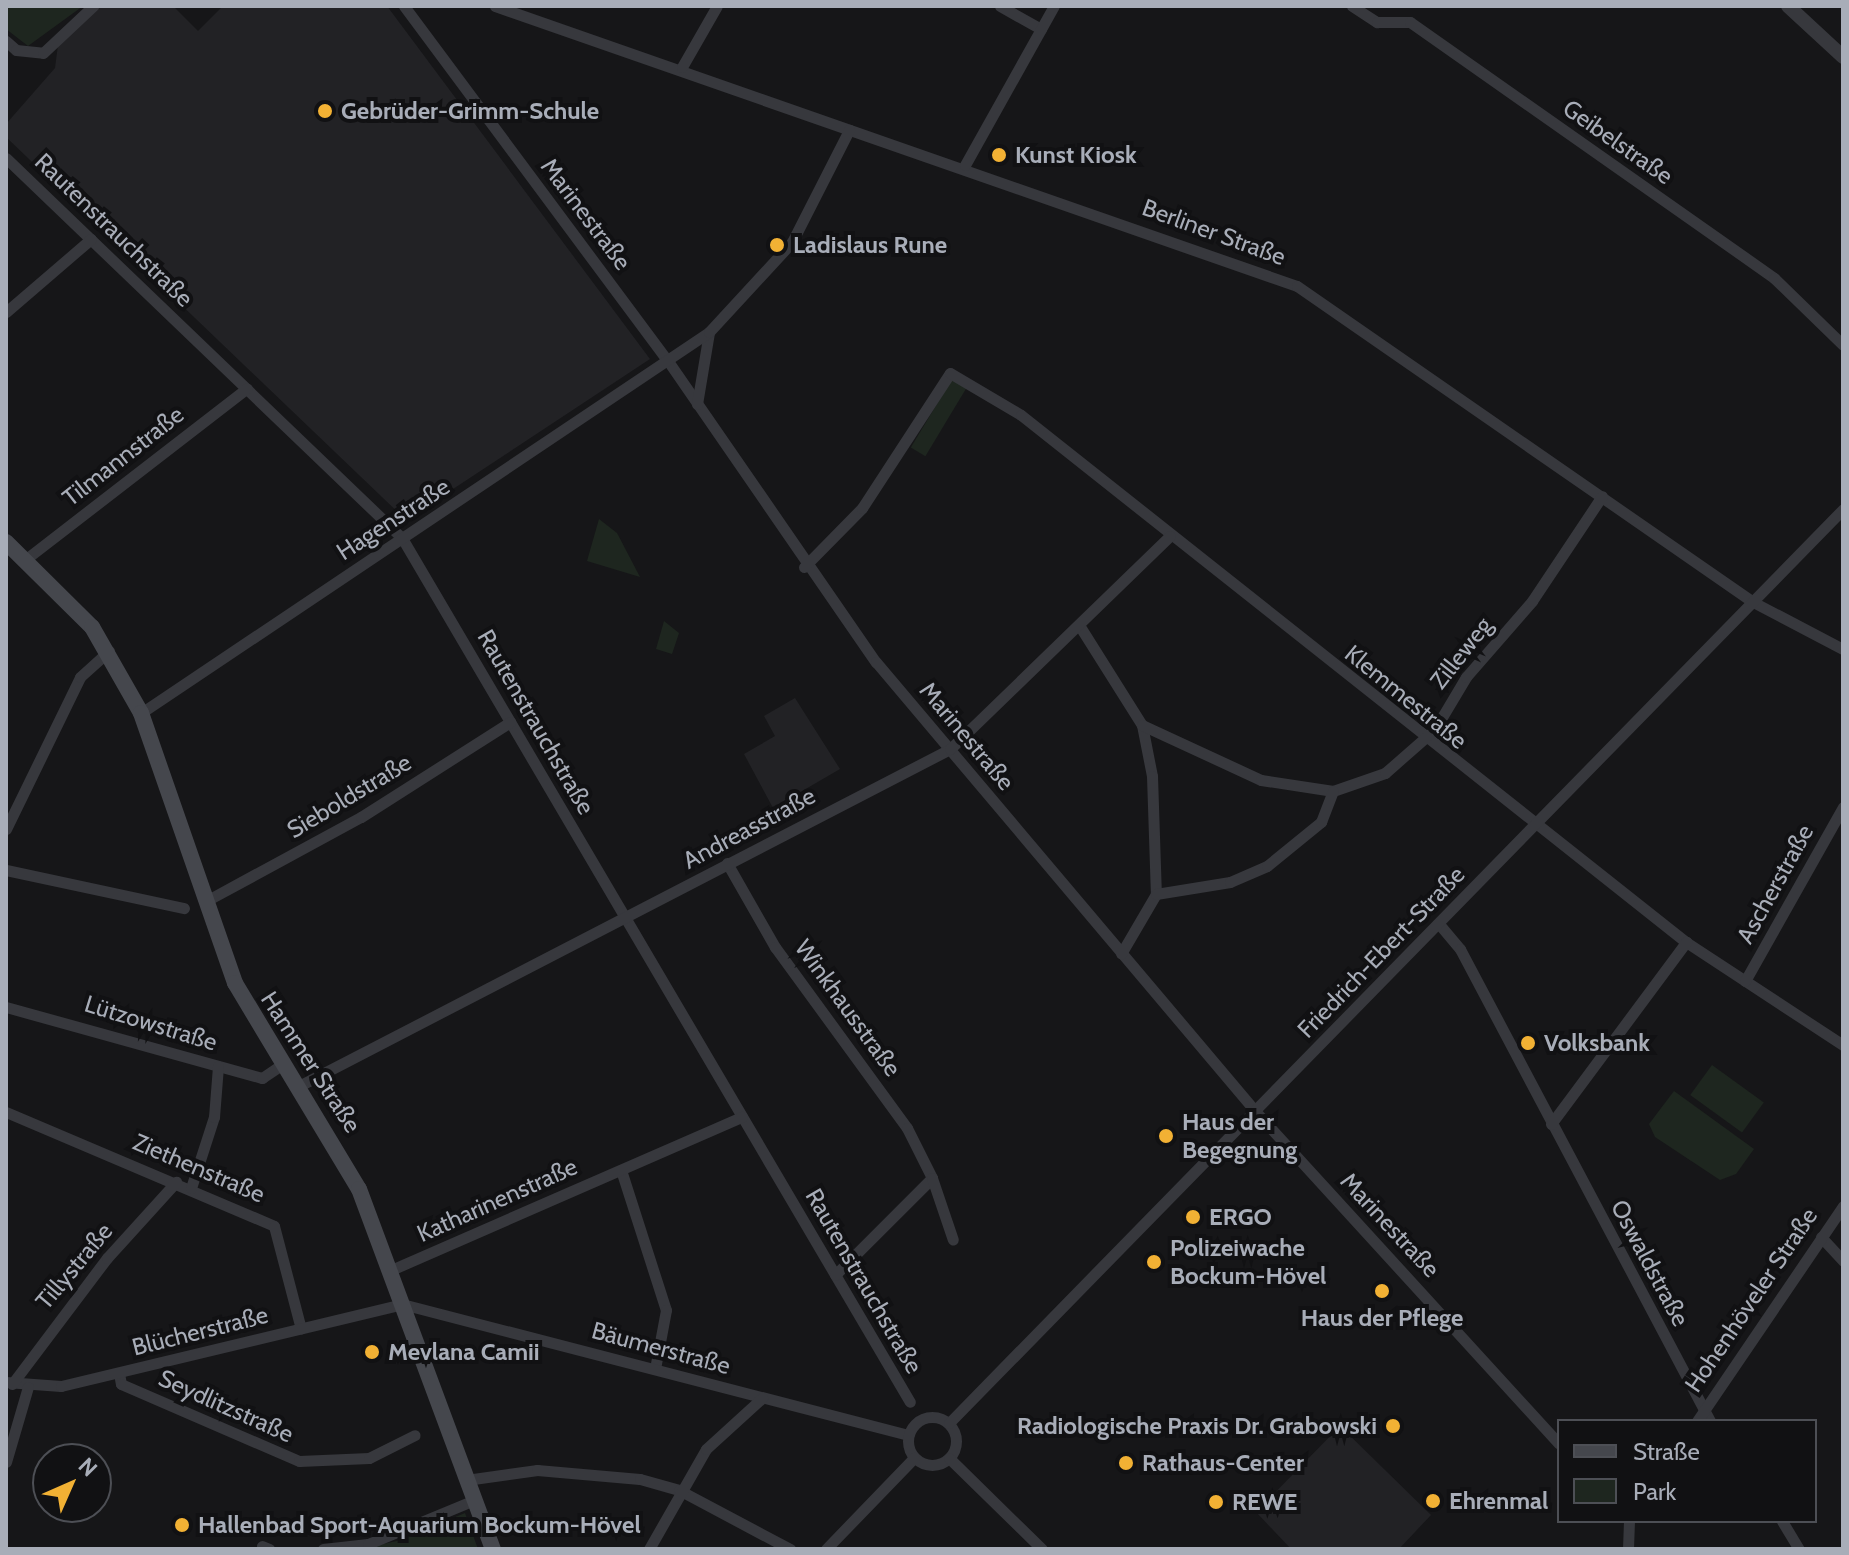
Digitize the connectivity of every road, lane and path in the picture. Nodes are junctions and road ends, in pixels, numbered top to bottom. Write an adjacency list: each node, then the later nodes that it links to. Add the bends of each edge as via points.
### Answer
1 (93, 6): 10 (street, via 43,53 16,50)
2 (404, 6): 20 (street, Marinestraße)
3 (495, 6): 12 (street, Berliner Straße)
4 (717, 6): 12 (street)
5 (1000, 6): 9 (street)
6 (1054, 6): 9 (street)
7 (1352, 6): 19 (street, Geibelstraße, via 1377,22 1410,22 1774,278)
8 (1788, 6): 11 (street)
9 (1041, 29): 15 (street)
10 (6, 41)
11 (1843, 57)
12 (682, 67): 13 (street, Berliner Straße)
13 (849, 130): 15 (street, Berliner Straße); 18 (street, Hagenstraße, via 792,242)
14 (6, 158): 16 (street, Rautenstrauchstraße)
15 (965, 165): 23 (street, Berliner Straße, via 1297,286)
16 (91, 239): 17 (street); 21 (street, Rautenstrauchstraße)
17 (6, 312)
18 (709, 332): 20 (street, Hagenstraße); 22 (street)
19 (1843, 345)
20 (668, 361): 22 (street, Marinestraße); 26 (street, Hagenstraße)
21 (247, 388): 26 (street, Rautenstrauchstraße); 28 (street, Tilmannstraße)
22 (697, 404): 29 (street, Marinestraße)
23 (1602, 496): 30 (street, Berliner Straße); 37 (street, Zilleweg)
24 (1843, 509): 30 (street, Friedrich-Ebert-Straße)
25 (1170, 536): 29 (street, Klemmestraße, via 1021,415 950,373 862,508); 31 (street, Andreasstraße); 37 (street, Klemmestraße)
26 (402, 538): 34 (street, Hagenstraße); 35 (street, Rautenstrauchstraße)
27 (6, 542): 28 (main road, Hammer Straße)
28 (26, 559): 33 (main road, Hammer Straße)
29 (804, 567): 38 (street, Marinestraße)
30 (1753, 602): 32 (street, Berliner Straße); 41 (street, Friedrich-Ebert-Straße)
31 (1079, 625): 36 (street); 38 (street, Andreasstraße)
32 (1843, 649)
33 (109, 651): 34 (main road, Hammer Straße); 42 (street, via 80,677)
34 (141, 713): 46 (main road, Hammer Straße)
35 (510, 722): 46 (street, Sieboldstraße, via 361,817); 48 (street, Rautenstrauchstraße)
36 (1142, 725): 39 (street, via 1223,768); 45 (street, via 1152,776)
37 (1425, 741): 39 (street, Zilleweg, via 1385,773); 41 (street, Klemmestraße)
38 (950, 749): 43 (street, Andreasstraße); 51 (street, Marinestraße)
39 (1333, 791): 45 (street, via 1321,822 1267,866 1230,882)
40 (1843, 807): 52 (street, Ascherstraße)
41 (1534, 826): 49 (street, Friedrich-Ebert-Straße); 50 (street, Klemmestraße)
42 (6, 829)
43 (727, 863): 48 (street, Andreasstraße); 63 (street, Winkhausstraße, via 775,947 907,1128)
44 (6, 870): 47 (street)
45 (1156, 894): 51 (street)
46 (206, 901): 55 (main road, Hammer Straße, via 245,1006)
47 (184, 908)
48 (626, 919): 57 (street, Andreasstraße); 60 (street, Rautenstrauchstraße)
49 (1439, 924): 58 (street, Friedrich-Ebert-Straße); 61 (street, Oswaldstraße, via 1460,949)
50 (1686, 942): 52 (street, Klemmestraße); 61 (street)
51 (1121, 954): 58 (street, Marinestraße)
52 (1745, 981): 54 (street, Klemmestraße)
53 (6, 1007): 56 (street, Lützowstraße)
54 (1843, 1045)
55 (281, 1065): 56 (street, Lützowstraße, via 262,1078); 57 (main road, Hammer Straße)
56 (218, 1066): 65 (street, via 214,1117)
57 (297, 1087): 70 (main road, Hammer Straße, via 346,1161)
58 (1256, 1112): 81 (street, Friedrich-Ebert-Straße); 84 (street, Marinestraße)
59 (7, 1116): 64 (street, Ziethenstraße)
60 (742, 1117): 62 (street, Katharinenstraße); 71 (street, Rautenstrauchstraße)
61 (1551, 1124): 80 (street, Oswaldstraße)
62 (621, 1170): 70 (street, Katharinenstraße); 74 (street, via 666,1310)
63 (932, 1178): 68 (street, Winkhausstraße); 71 (street)
64 (176, 1182): 65 (street, Ziethenstraße); 76 (street, Tillystraße, via 107,1258)
65 (191, 1188): 73 (street, Ziethenstraße, via 274,1226)
66 (1843, 1206): 67 (street, Hohenhöveler Straße)
67 (1821, 1237): 69 (street); 80 (street, Hohenhöveler Straße)
68 (953, 1240)
69 (1843, 1261)
70 (391, 1270): 72 (main road, Hammer Straße)
71 (835, 1275): 79 (street, Rautenstrauchstraße)
72 (402, 1304): 73 (street, Blücherstraße); 74 (street, Bäumerstraße); 88 (main road, Hammer Straße)
73 (301, 1329): 75 (street, Blücherstraße)
74 (655, 1369): 78 (street, Bäumerstraße)
75 (119, 1373): 77 (street, Blücherstraße); 82 (street, Seydlitzstraße, via 121,1384 299,1461 369,1458)
76 (9, 1383): 77 (street, Blücherstraße)
77 (28, 1387): 87 (street)
78 (762, 1398): 83 (street, Bäumerstraße); 89 (street, via 706,1449)
79 (910, 1402)
80 (1700, 1416)
81 (949, 1423): 83 (street, via 928,1416); 86 (street, via 957,1441)
82 (415, 1435)
83 (908, 1435): 85 (street)
84 (1557, 1442)
85 (914, 1458): 86 (street, via 935,1465); 97 (street)
86 (949, 1458): 98 (street)
87 (6, 1462)
88 (466, 1480): 89 (street, via 484,1472 580,1470); 90 (main road, Hammer Straße)
89 (679, 1490): 95 (street); 96 (street)
90 (474, 1500): 93 (street, via 368,1544); 94 (main road, Hammer Straße)
91 (1634, 1523): 99 (street)
92 (1783, 1523): 100 (street)
93 (323, 1549)
94 (493, 1549)
95 (649, 1549)
96 (790, 1549)
97 (826, 1549)
98 (1042, 1549)
99 (1628, 1549)
100 (1799, 1549)

